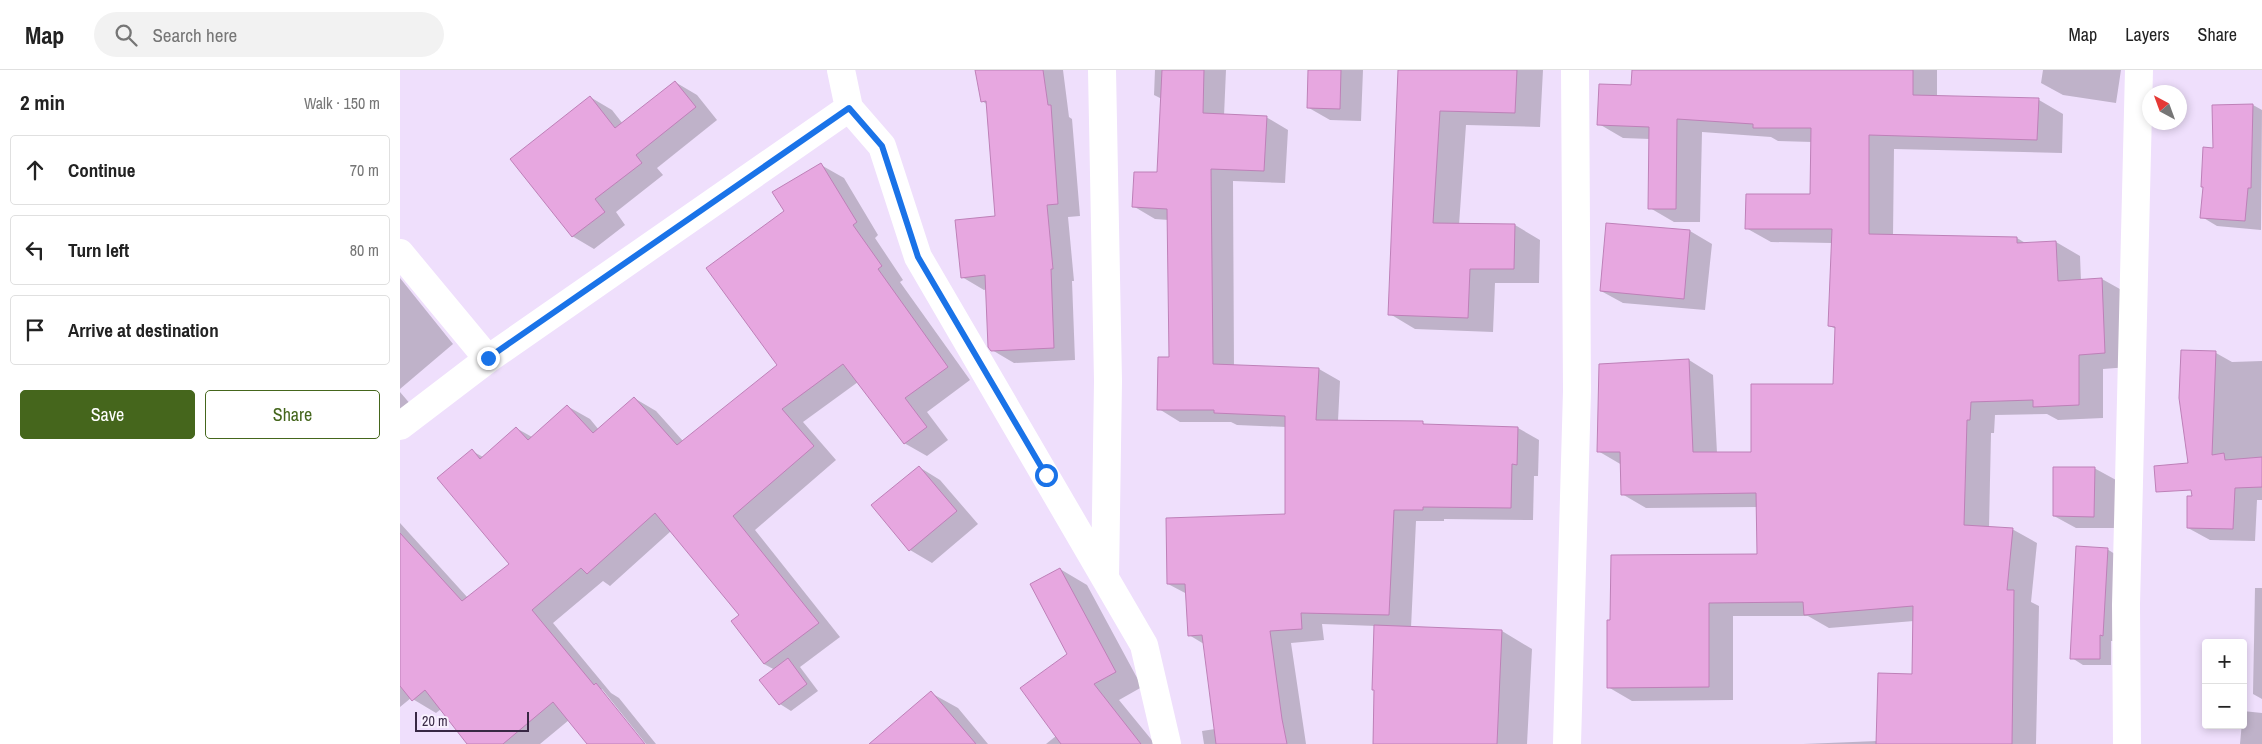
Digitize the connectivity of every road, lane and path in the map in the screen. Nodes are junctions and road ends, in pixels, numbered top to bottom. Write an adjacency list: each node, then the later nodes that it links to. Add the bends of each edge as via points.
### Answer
1 (841, 70): 5 (street)
2 (1102, 70): 9 (street, via 1108,381)
3 (1575, 70): 11 (street, via 1577,392)
4 (2139, 70): 12 (street, via 2126,604)
5 (849, 108): 7 (street); 9 (street, via 882,146 918,257)
6 (400, 253): 7 (street)
7 (488, 358): 8 (street)
8 (400, 426)
9 (1105, 578): 10 (street, via 1144,645)
10 (1167, 744)
11 (1567, 744)
12 (2127, 744)

